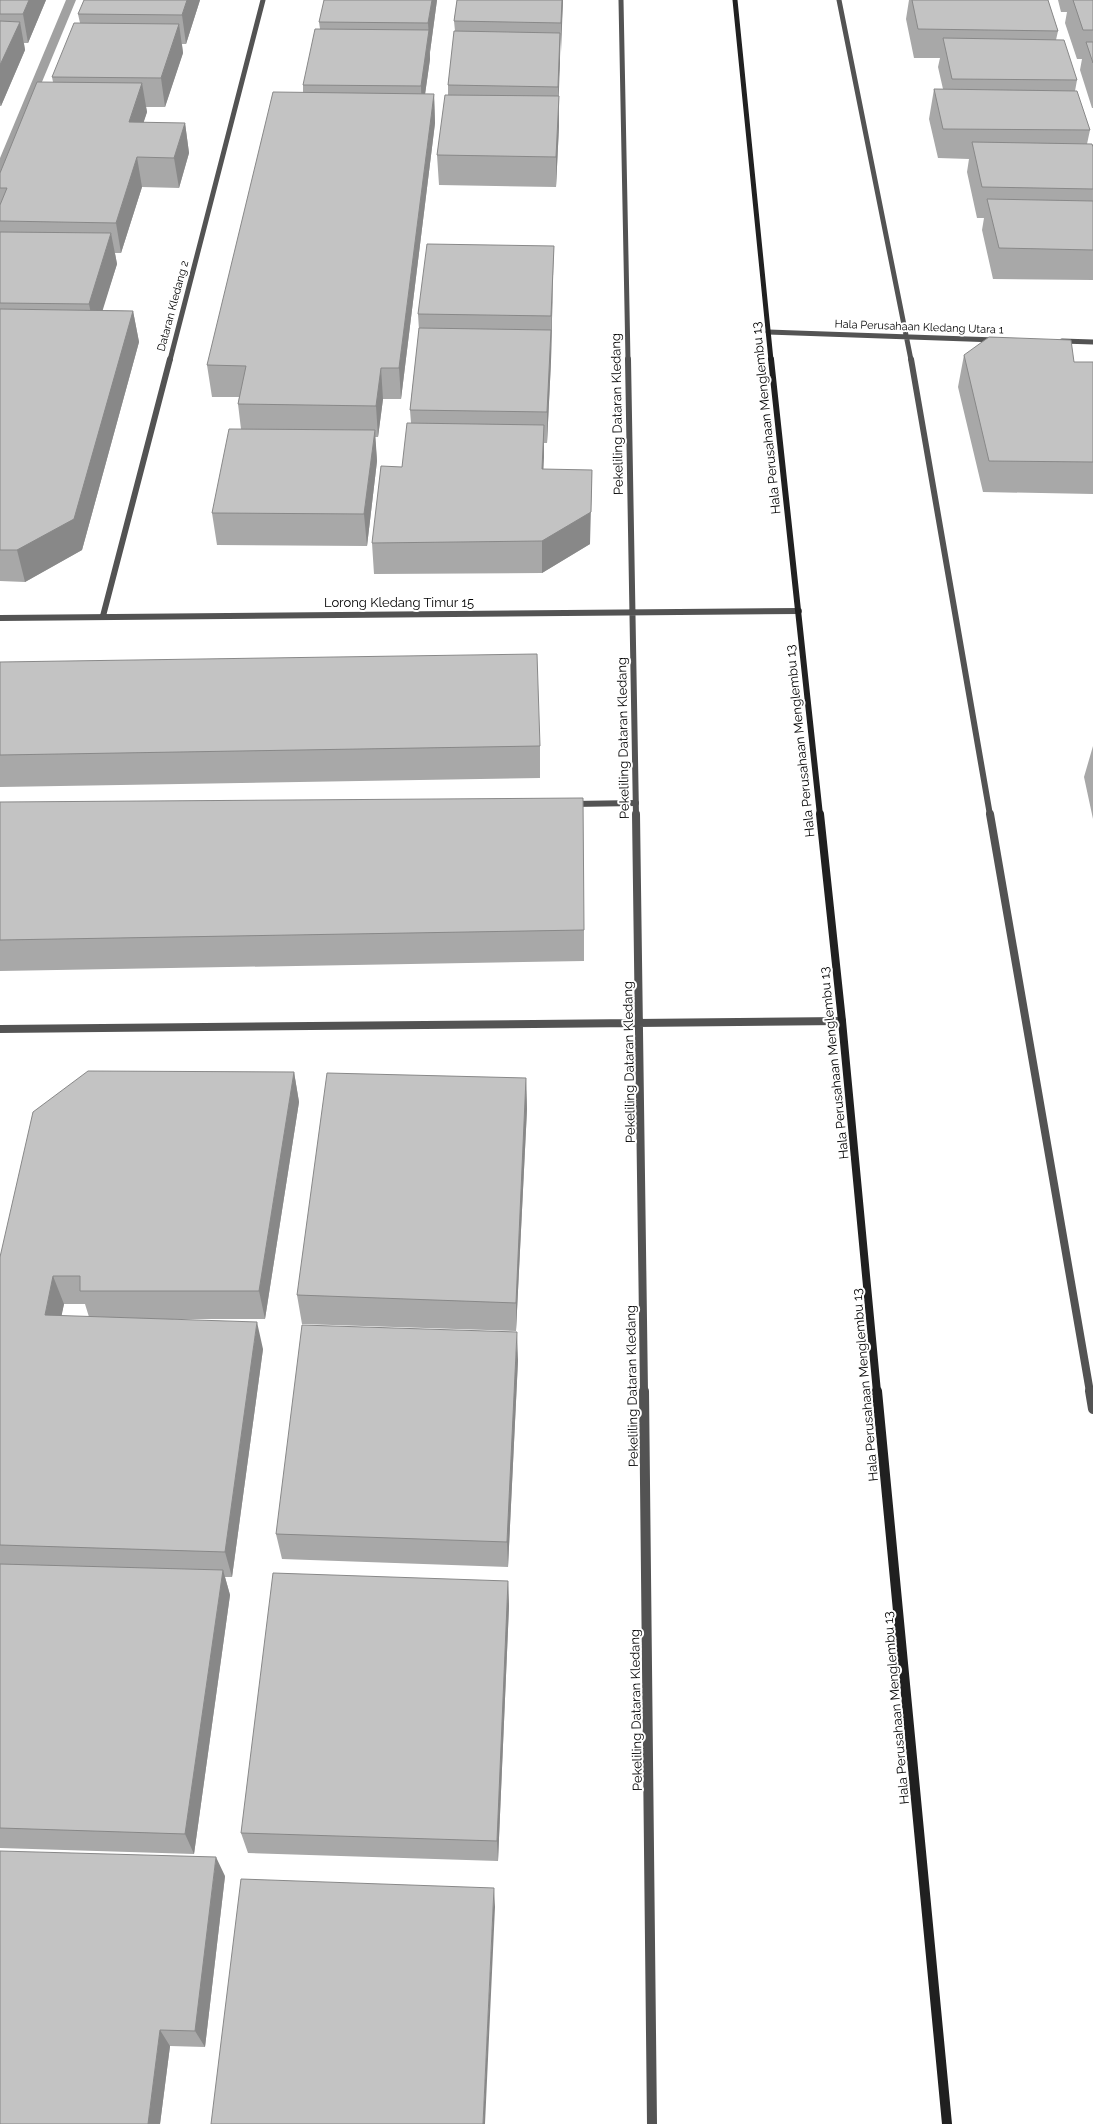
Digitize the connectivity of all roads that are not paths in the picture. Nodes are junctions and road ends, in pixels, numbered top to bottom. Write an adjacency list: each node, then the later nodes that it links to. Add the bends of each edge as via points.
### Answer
1 (263, 0): 12 (street, Dataran Kledang 2)
2 (621, 0): 11 (street, Pekeliling Dataran Kledang)
3 (735, 0): 5 (street, Hala Perusahaan Menglembu 13)
4 (840, 0): 6 (street)
5 (768, 332): 6 (street, Hala Perusahaan Kledang Utara 1); 10 (street, Hala Perusahaan Menglembu 13)
6 (907, 337): 7 (street, Hala Perusahaan Kledang Utara 1); 19 (street)
7 (1000, 340)
8 (1054, 341): 9 (street)
9 (1093, 342)
10 (799, 611): 11 (street, Lorong Kledang Timur 15); 16 (street, Hala Perusahaan Menglembu 13)
11 (633, 613): 12 (street, Lorong Kledang Timur 15); 14 (street, Pekeliling Dataran Kledang)
12 (103, 616): 13 (street, Lorong Kledang Timur 15)
13 (0, 618)
14 (636, 803): 15 (street); 17 (street, Pekeliling Dataran Kledang)
15 (565, 804)
16 (842, 1021): 17 (street); 21 (street, Hala Perusahaan Menglembu 13)
17 (640, 1022): 18 (street); 20 (street, Pekeliling Dataran Kledang)
18 (0, 1029)
19 (1093, 1409)
20 (652, 2124)
21 (948, 2124)

